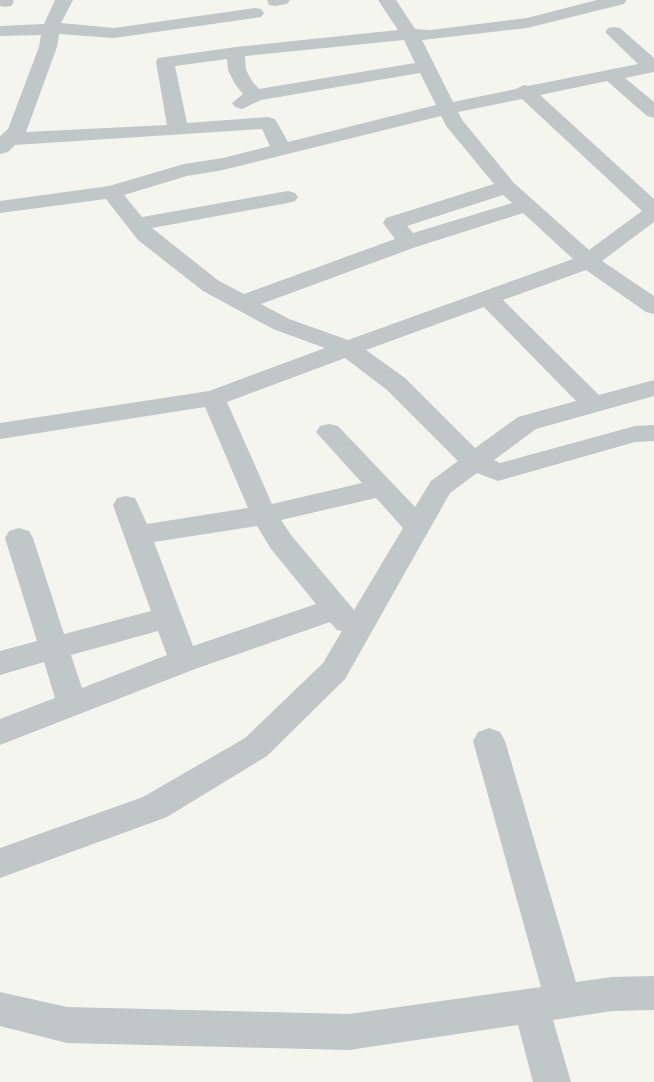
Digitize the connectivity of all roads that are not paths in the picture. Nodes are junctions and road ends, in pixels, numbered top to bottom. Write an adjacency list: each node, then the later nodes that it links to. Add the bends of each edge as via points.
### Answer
1 (64, 0): 7 (street)
2 (387, 0): 10 (street)
3 (557, 0): 5 (street)
4 (618, 0): 5 (street)
5 (574, 11): 10 (street, via 527,23 430,35)
6 (255, 13): 7 (street, via 114,33)
7 (51, 29): 8 (street); 19 (street, via 48,47 17,132)
8 (0, 31)
9 (614, 32): 12 (street)
10 (410, 34): 11 (street); 13 (street)
11 (236, 52): 13 (street, via 237,70 248,99); 18 (street, via 165,62)
12 (653, 66): 14 (street)
13 (425, 67): 16 (street)
14 (612, 75): 15 (street); 17 (street)
15 (524, 91): 16 (street); 26 (street)
16 (445, 109): 20 (street); 21 (street)
17 (654, 112)
18 (178, 130): 19 (street); 20 (street, via 268,123)
19 (4, 144)
20 (282, 149): 22 (street, via 184,170)
21 (507, 187): 24 (street); 28 (street, via 394,223)
22 (111, 192): 25 (street); 27 (street)
23 (288, 197): 27 (street)
24 (526, 205): 28 (street); 29 (street)
25 (0, 207)
26 (654, 211): 29 (street)
27 (137, 224): 31 (street, via 146,235 210,286)
28 (408, 242): 31 (street)
29 (588, 260): 30 (street); 32 (street)
30 (488, 298): 33 (street); 36 (street)
31 (242, 303): 33 (street, via 281,324)
32 (654, 307)
33 (347, 348): 35 (street); 40 (street, via 396,384)
34 (654, 388): 36 (street)
35 (213, 398): 37 (street); 43 (street)
36 (594, 405): 40 (street, via 527,423)
37 (0, 431)
38 (329, 432): 41 (street)
39 (654, 433): 40 (street, via 635,434 498,472)
40 (474, 462): 44 (street, via 440,488)
41 (380, 488): 43 (street); 44 (street)
42 (126, 505): 45 (street)
43 (264, 515): 45 (street); 47 (street, via 281,542)
44 (418, 527): 49 (street)
45 (138, 535): 48 (street)
46 (19, 538): 50 (street)
47 (336, 609): 49 (street); 51 (street)
48 (168, 617): 50 (street); 51 (street)
49 (356, 634): 56 (street, via 334,671 256,746 155,807)
50 (54, 649): 52 (street); 53 (street)
51 (184, 661): 53 (street)
52 (0, 663)
53 (72, 704): 54 (street)
54 (0, 732)
55 (489, 742): 58 (street)
56 (0, 863)
57 (654, 993): 58 (street, via 612,994)
58 (547, 1003): 59 (street, via 349,1032 67,1025); 60 (street)
59 (0, 1009)
60 (552, 1082)

